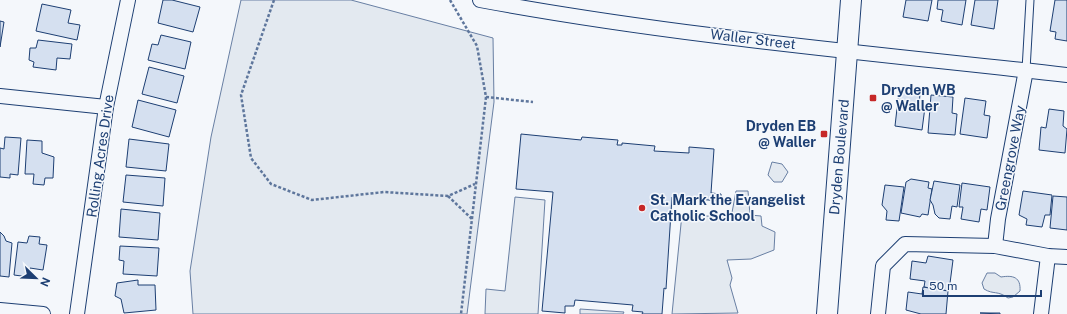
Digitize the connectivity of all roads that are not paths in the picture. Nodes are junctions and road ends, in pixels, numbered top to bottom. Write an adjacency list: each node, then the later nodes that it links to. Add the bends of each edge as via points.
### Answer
1 (128, 0): 9 (street, Rolling Acres Drive)
2 (480, 0): 5 (street, Waller Street, via 570,16)
3 (851, 0): 5 (street, Dryden Boulevard)
4 (1030, 0): 6 (lane)
5 (848, 51): 6 (street, Waller Street); 16 (street, Dryden Boulevard)
6 (1026, 70): 7 (street, Waller Street); 10 (street, Greengrove Way)
7 (1067, 75)
8 (0, 96): 9 (street)
9 (106, 107): 15 (street, Rolling Acres Drive)
10 (995, 246): 11 (street); 17 (street, via 905,244 883,266)
11 (1048, 256): 12 (street); 18 (street)
12 (1067, 257)
13 (0, 310): 14 (street)
14 (43, 314)
15 (77, 314)
16 (827, 314)
17 (878, 314)
18 (1041, 314)

